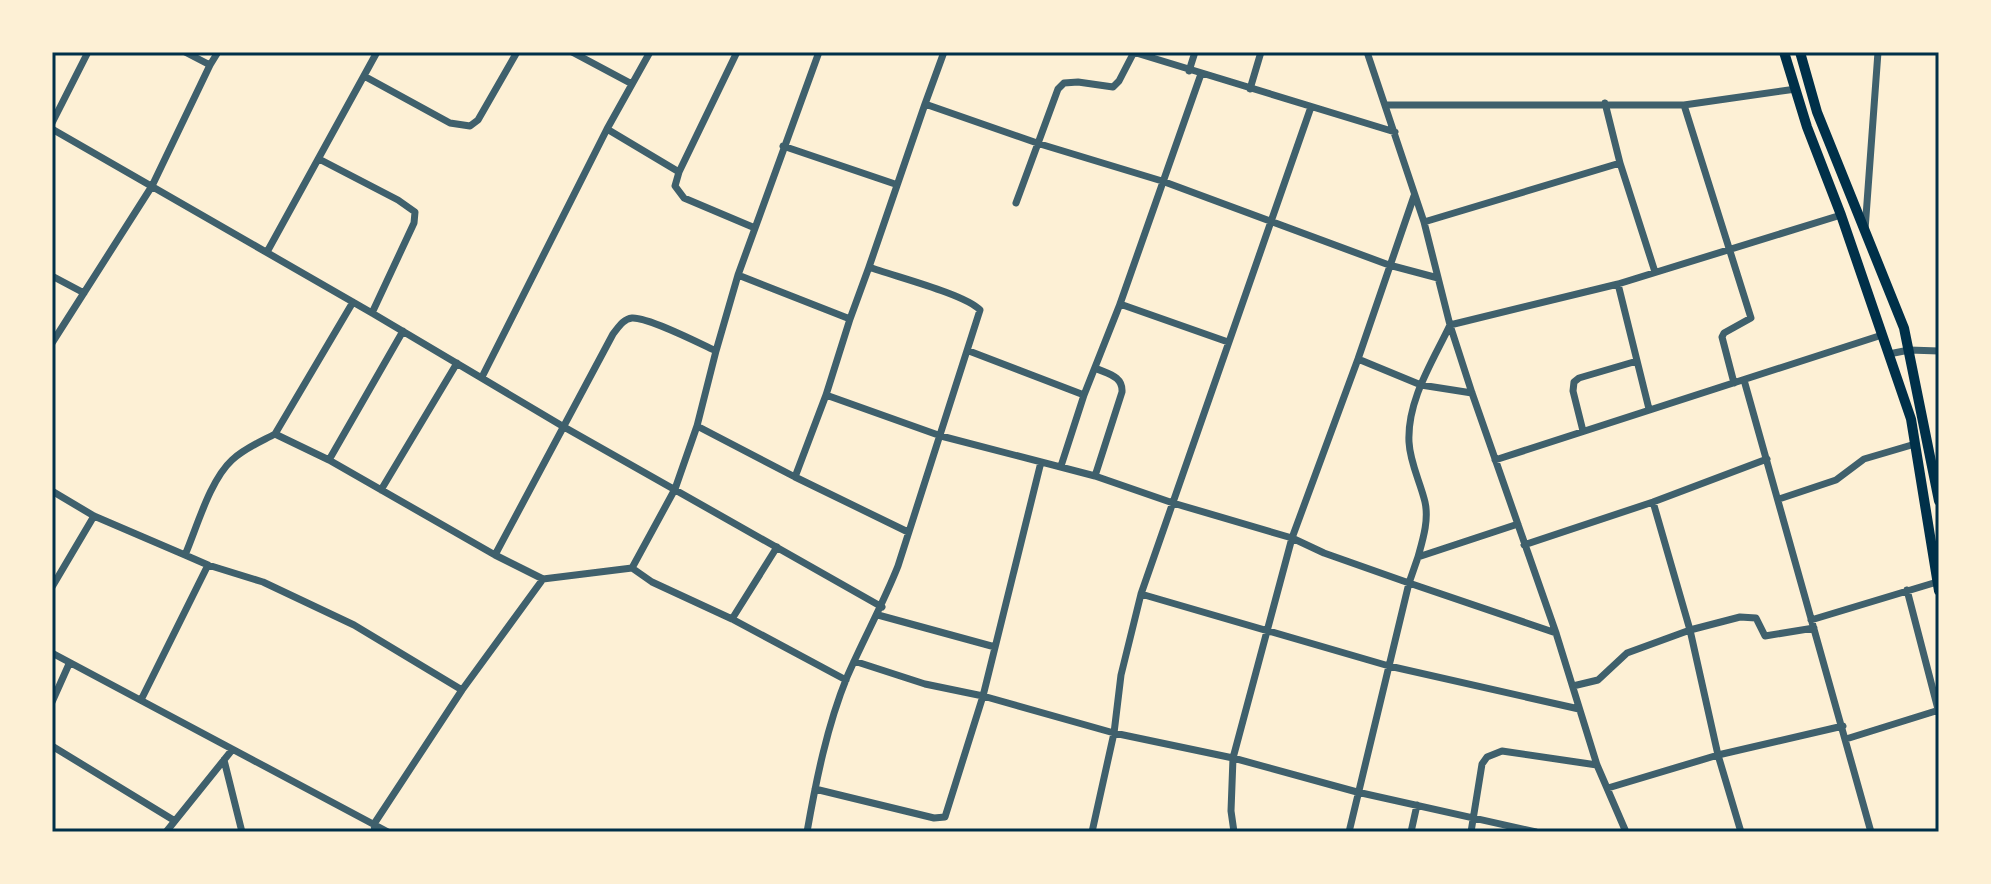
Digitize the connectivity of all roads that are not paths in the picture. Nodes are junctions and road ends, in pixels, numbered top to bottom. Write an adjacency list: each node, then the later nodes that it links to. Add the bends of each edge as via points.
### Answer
1 (88, 52): 30 (street)
2 (185, 52): 18 (street)
3 (218, 52): 18 (street)
4 (377, 52): 21 (street)
5 (517, 52): 21 (street, via 470,126 450,123)
6 (572, 52): 22 (street)
7 (650, 52): 22 (street)
8 (737, 52): 37 (street)
9 (819, 52): 34 (street)
10 (944, 52): 26 (street)
11 (1134, 52): 19 (street); 33 (street, via 1113,87 1064,83)
12 (1195, 52): 19 (street)
13 (1261, 52): 23 (street)
14 (1367, 52): 27 (street)
15 (1784, 52): 24 (main road)
16 (1800, 52): 47 (main road, via 1817,112)
17 (1878, 52): 47 (street)
18 (210, 65): 40 (street)
19 (1189, 71): 20 (street)
20 (1201, 74): 23 (street); 38 (street)
21 (364, 76): 35 (street)
22 (632, 84): 31 (street)
23 (1250, 89): 29 (street)
24 (1796, 89): 28 (street); 43 (main road)
25 (1605, 103): 27 (street); 28 (street); 36 (street)
26 (925, 104): 33 (street); 39 (street)
27 (1386, 105): 32 (street)
28 (1684, 105): 48 (street)
29 (1311, 107): 32 (street); 44 (street)
30 (52, 126): 40 (street)
31 (607, 129): 37 (street); 76 (street)
32 (1395, 132): 41 (street)
33 (1040, 144): 38 (street); 42 (street)
34 (783, 146): 39 (street); 46 (street)
35 (319, 159): 49 (street); 60 (street, via 415,212)
36 (1620, 163): 45 (street); 52 (street)
37 (679, 172): 46 (street, via 675,186 684,198)
38 (1162, 181): 44 (street); 59 (street)
39 (895, 184): 51 (street)
40 (152, 186): 49 (street); 57 (street)
41 (1414, 196): 45 (street); 50 (street)
42 (1016, 203)
43 (1841, 215): 48 (street); 64 (main road)
44 (1272, 222): 50 (street); 65 (street)
45 (1424, 222): 55 (street)
46 (755, 228): 53 (street)
47 (1865, 232): 67 (main road)
48 (1730, 249): 52 (street); 78 (street, via 1751,318 1722,337)
49 (267, 252): 58 (street)
50 (1389, 265): 55 (street); 72 (street)
51 (869, 267): 61 (street); 69 (street, via 975,305 980,310)
52 (1655, 272): 56 (street)
53 (738, 275): 61 (street); 68 (street)
54 (52, 276): 57 (street)
55 (1438, 278): 62 (street)
56 (1618, 284): 62 (street); 73 (street)
57 (84, 293): 66 (street)
58 (353, 302): 60 (street); 87 (street)
59 (1120, 304): 65 (street); 75 (street)
60 (372, 313): 63 (street)
61 (850, 319): 81 (street)
62 (1450, 325): 79 (street); 80 (street)
63 (403, 331): 74 (street); 91 (street)
64 (1882, 335): 71 (main road); 77 (street)
65 (1228, 342): 103 (street)
66 (52, 343)
67 (1909, 350): 70 (street); 71 (street); 101 (main road)
68 (716, 351): 84 (street); 85 (street, via 644,320 622,322)
69 (969, 351): 82 (street); 88 (street)
70 (1939, 351)
71 (1889, 354): 89 (main road)
72 (1358, 359): 79 (street); 107 (street)
73 (1637, 361): 83 (street); 86 (street, via 1574,382)
74 (457, 363): 76 (street); 98 (street)
75 (1095, 368): 82 (street); 95 (street, via 1118,378 1122,392)
76 (482, 377): 85 (street)
77 (1744, 380): 78 (street); 90 (street)
78 (1734, 383): 83 (street)
79 (1421, 385): 80 (street); 112 (street, via 1409,439 1426,506)
80 (1472, 393): 92 (street)
81 (826, 395): 88 (street); 96 (street)
82 (1084, 395): 94 (street)
83 (1649, 409): 86 (street)
84 (697, 426): 96 (street); 97 (street)
85 (564, 427): 97 (street); 111 (street)
86 (1583, 431): 92 (street)
87 (275, 434): 91 (street); 110 (street, via 250,446 220,473)
88 (941, 436): 93 (street); 106 (street)
89 (1915, 444): 100 (street, via 1864,459 1836,480); 117 (main road)
90 (1767, 459): 100 (street); 102 (street)
91 (329, 460): 98 (street)
92 (1495, 460): 105 (street)
93 (1041, 462): 94 (street); 127 (street)
94 (1061, 466): 95 (street)
95 (1095, 476): 103 (street)
96 (795, 477): 106 (street)
97 (675, 489): 109 (street); 114 (street)
98 (381, 490): 111 (street)
99 (52, 491): 104 (street)
100 (1779, 499): 123 (street)
101 (1939, 501)
102 (1653, 502): 108 (street); 125 (street)
103 (1173, 503): 107 (street); 120 (street)
104 (94, 516): 110 (street); 118 (street)
105 (1518, 524): 108 (street); 112 (street)
106 (908, 532): 121 (street)
107 (1292, 538): 116 (street); 124 (street)
108 (1524, 545): 126 (street)
109 (777, 547): 121 (street); 122 (street)
110 (185, 555): 113 (street)
111 (495, 555): 115 (street)
112 (1418, 557): 116 (street)
113 (208, 565): 134 (street, via 263,582 354,625); 136 (street)
114 (632, 568): 115 (street); 122 (street)
115 (543, 579): 134 (street)
116 (1409, 583): 126 (street); 131 (street)
117 (1938, 586): 119 (street)
118 (52, 587)
119 (1907, 590): 123 (street); 139 (street)
120 (1141, 594): 124 (street); 141 (street, via 1121,675)
121 (880, 611): 127 (street); 129 (street)
122 (732, 619): 132 (street)
123 (1812, 624): 125 (street, via 1765,636 1756,618 1748,616); 140 (street)
124 (1267, 630): 131 (street); 146 (street)
125 (1690, 630): 133 (street, via 1627,653 1598,680); 145 (street)
126 (1556, 633): 133 (street)
127 (995, 647): 135 (street)
128 (52, 653): 130 (street)
129 (854, 661): 132 (street); 135 (street)
130 (69, 664): 136 (street); 137 (street)
131 (1389, 666): 138 (street); 151 (street)
132 (846, 680): 150 (street)
133 (1573, 686): 138 (street)
134 (462, 690): 155 (street)
135 (983, 696): 141 (street); 150 (street, via 945,817)
136 (141, 700): 144 (street)
137 (52, 702)
138 (1579, 709): 148 (street)
139 (1939, 711): 142 (street)
140 (1843, 726): 142 (street); 145 (street)
141 (1114, 733): 146 (street); 160 (street)
142 (1846, 739): 168 (street)
143 (52, 746): 154 (street)
144 (232, 750): 147 (street); 155 (street)
145 (1718, 755): 149 (street); 167 (street)
146 (1233, 758): 151 (street); 161 (street)
147 (224, 760): 154 (street); 157 (street)
148 (1597, 765): 149 (street); 153 (street, via 1494,752 1482,764)
149 (1608, 788): 166 (street)
150 (815, 789): 159 (street)
151 (1357, 792): 152 (street); 162 (street)
152 (1417, 805): 153 (street); 163 (street)
153 (1473, 819): 164 (street); 165 (street)
154 (175, 821): 156 (street)
155 (375, 828): 158 (street)
156 (166, 832)
157 (242, 832)
158 (388, 832)
159 (807, 832)
160 (1092, 832)
161 (1234, 832)
162 (1349, 832)
163 (1411, 832)
164 (1471, 832)
165 (1536, 832)
166 (1626, 832)
167 (1741, 832)
168 (1871, 832)

